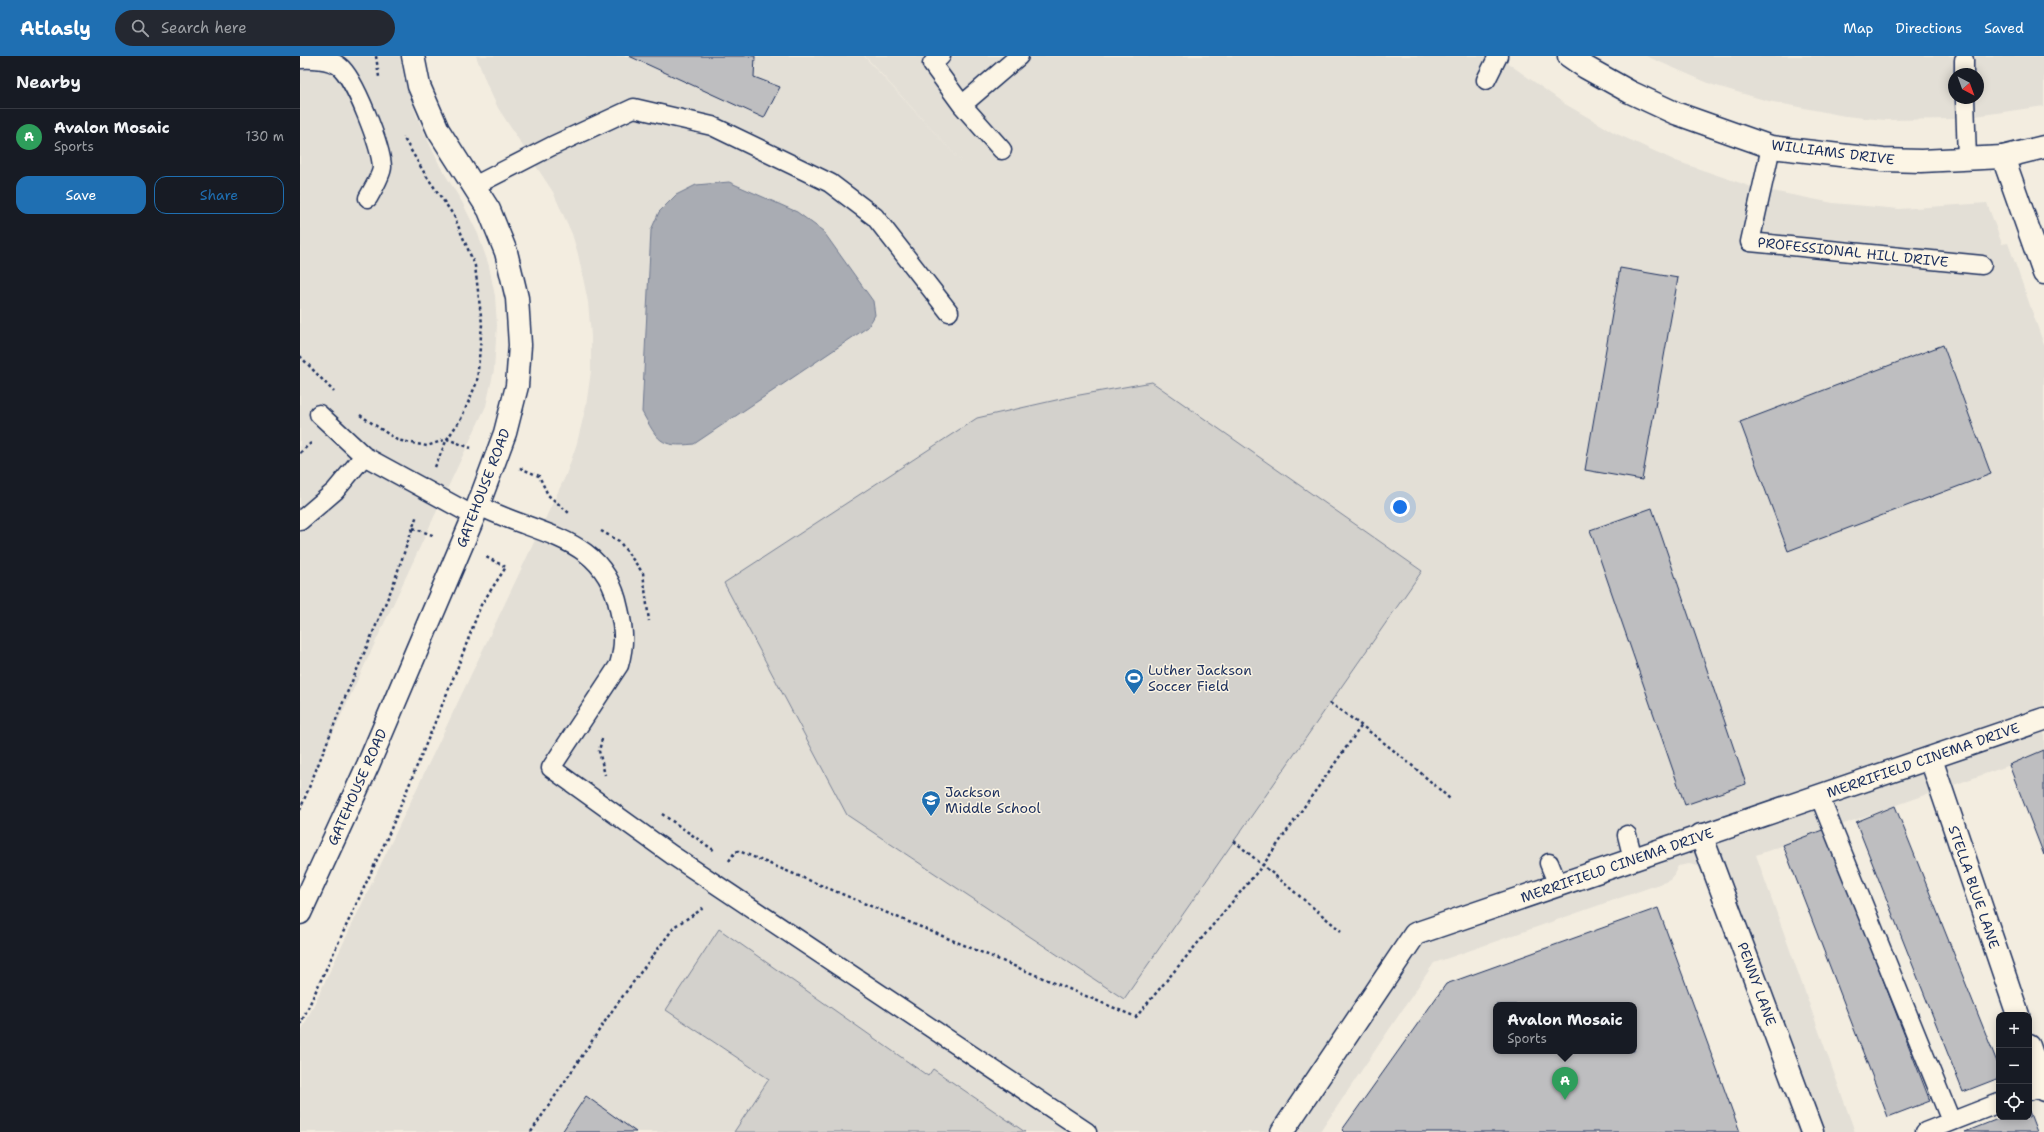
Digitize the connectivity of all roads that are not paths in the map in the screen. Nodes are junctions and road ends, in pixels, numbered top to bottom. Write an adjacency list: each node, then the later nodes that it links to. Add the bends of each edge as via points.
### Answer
1 (413, 56): 15 (street, GATEHOUSE ROAD, via 419,86 438,130)
2 (941, 56): 9 (lane, via 932,64)
3 (1019, 56): 9 (lane)
4 (1498, 56): 7 (lane)
5 (1569, 56): 10 (street, WILLIAMS DRIVE, via 1630,92 1675,113)
6 (300, 59): 16 (lane, via 312,57 339,66 360,94 382,168)
7 (1486, 80)
8 (1965, 104): 14 (lane)
9 (962, 105): 12 (lane)
10 (1772, 147): 14 (street, WILLIAMS DRIVE, via 1883,160); 18 (lane, PROFESSIONAL HILL DRIVE, via 1750,242)
11 (2044, 147): 13 (street, WILLIAMS DRIVE)
12 (1002, 150)
13 (2003, 157): 14 (street, WILLIAMS DRIVE); 17 (street)
14 (1967, 159)
15 (474, 186): 19 (lane, via 634,108 712,126 830,183 875,217); 22 (street, GATEHOUSE ROAD, via 489,210 506,252 517,298 520,345 517,386 505,434)
16 (368, 198)
17 (2042, 263)
18 (1982, 265)
19 (949, 312)
20 (319, 414): 21 (lane)
21 (364, 456): 22 (lane); 23 (lane, via 335,491)
22 (476, 511): 32 (street, GATEHOUSE ROAD, via 368,765); 38 (lane, via 561,537 579,547 612,583 618,603 624,646 619,665 551,768 672,855)
23 (300, 521)
24 (2044, 719): 25 (street, MERRIFIELD CINEMA DRIVE)
25 (1931, 758): 26 (street, MERRIFIELD CINEMA DRIVE); 33 (street, STELLA BLUE LANE)
26 (1819, 795): 28 (street, MERRIFIELD CINEMA DRIVE); 37 (lane)
27 (1627, 835): 29 (lane)
28 (1701, 835): 29 (street, MERRIFIELD CINEMA DRIVE); 40 (street, PENNY LANE)
29 (1633, 859): 31 (street, MERRIFIELD CINEMA DRIVE)
30 (1549, 863): 31 (lane)
31 (1558, 885): 39 (street, MERRIFIELD CINEMA DRIVE, via 1415,934)
32 (300, 913)
33 (2017, 1012)
34 (2030, 1048): 35 (street)
35 (2040, 1088)
36 (1996, 1104): 37 (lane)
37 (1951, 1122): 41 (lane)
38 (1087, 1132)
39 (1282, 1132)
40 (1812, 1132)
41 (1925, 1132)

